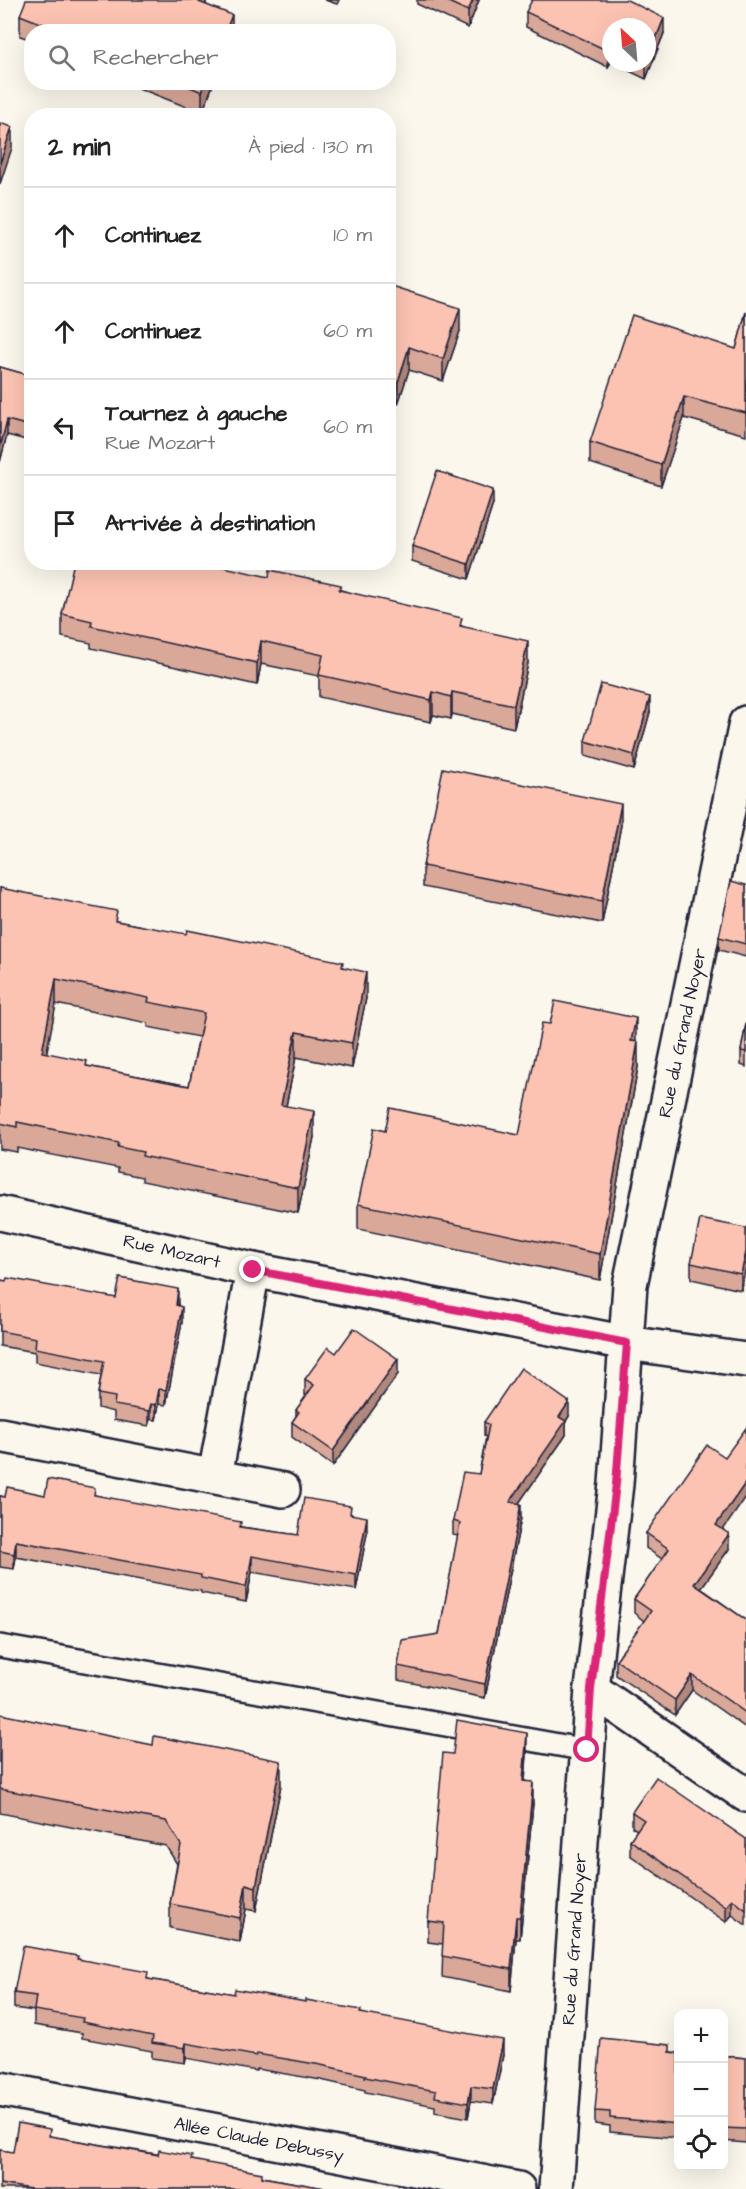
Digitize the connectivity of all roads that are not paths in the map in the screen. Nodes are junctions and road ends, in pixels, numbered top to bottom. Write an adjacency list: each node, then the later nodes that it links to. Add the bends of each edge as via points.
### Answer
1 (746, 723): 4 (street, Rue du Grand Noyer, via 630,1285)
2 (0, 1213): 3 (street, Rue Mozart)
3 (253, 1270): 4 (street, Rue Mozart); 7 (street)
4 (627, 1343): 5 (street, Rue Mozart); 10 (street, Rue du Grand Noyer, via 616,1484)
5 (746, 1360)
6 (0, 1435): 7 (street)
7 (214, 1476): 8 (street)
8 (283, 1490)
9 (0, 1646): 11 (lane)
10 (591, 1689): 11 (street, Rue du Grand Noyer); 12 (street)
11 (587, 1750): 15 (street, Rue du Grand Noyer)
12 (746, 1795)
13 (0, 2089): 14 (street, Allée Claude Debussy)
14 (518, 2189)
15 (556, 2189)

